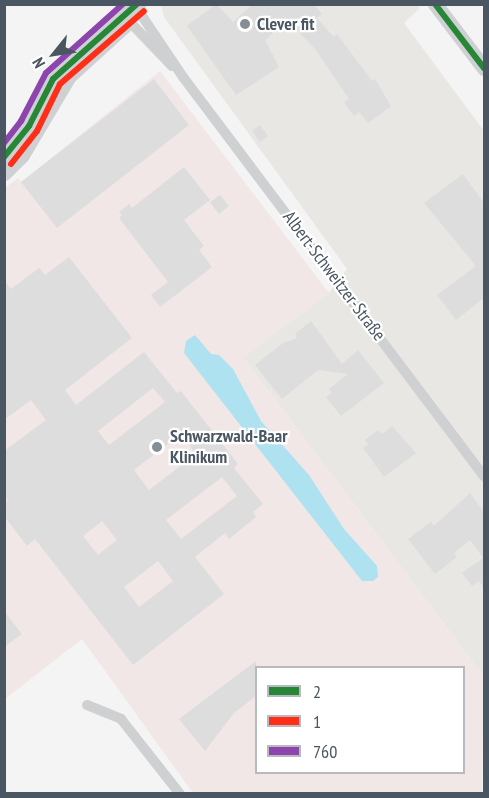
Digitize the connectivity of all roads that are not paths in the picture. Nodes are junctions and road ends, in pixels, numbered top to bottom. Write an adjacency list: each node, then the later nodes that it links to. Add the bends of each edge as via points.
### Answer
1 (435, 4): 3 (street)
2 (133, 11): 4 (street, Albert-Schweitzer-Straße); 4 (street, Albert-Schweitzer-Straße); 5 (street, via 116,19 53,79 29,126); 6 (street, via 69,76 34,138)
3 (484, 68)
4 (183, 76): 7 (street, Albert-Schweitzer-Straße)
5 (4, 158)
6 (4, 173)
7 (484, 476)
8 (87, 705): 9 (street, via 121,719)
9 (180, 794)

